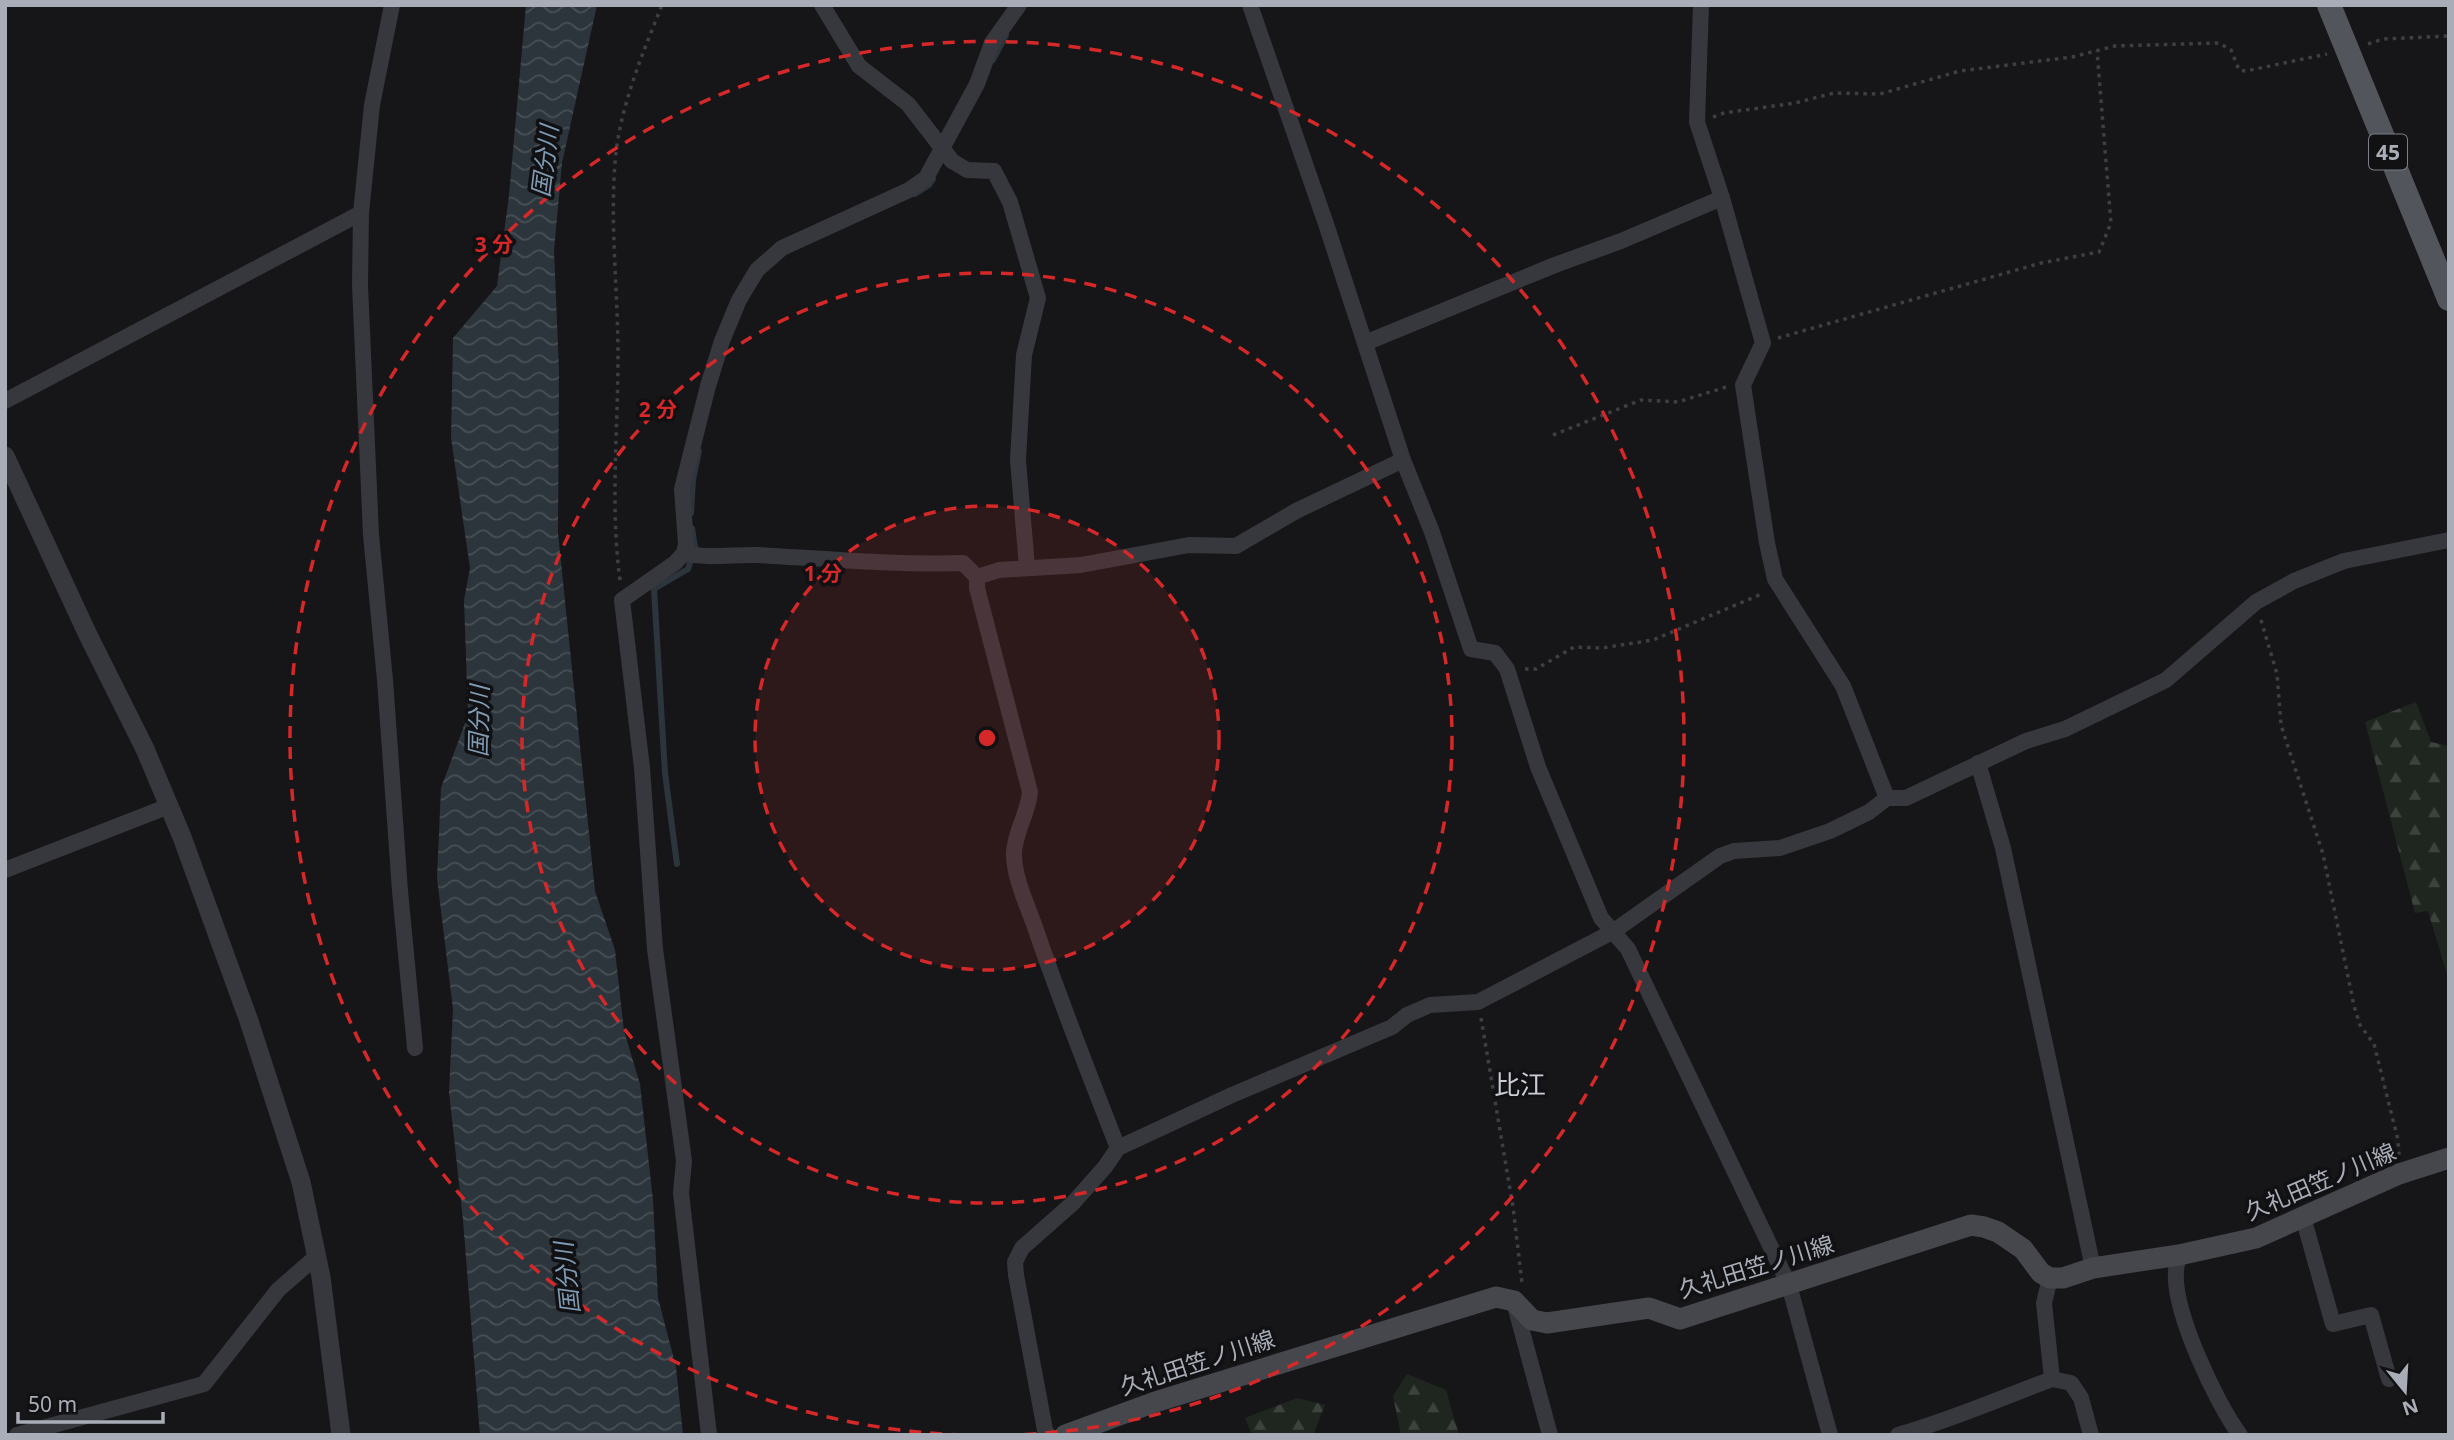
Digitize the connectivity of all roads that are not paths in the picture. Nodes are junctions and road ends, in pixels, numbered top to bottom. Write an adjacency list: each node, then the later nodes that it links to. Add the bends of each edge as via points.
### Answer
1 (392, 5): 9 (street, via 372,105)
2 (822, 5): 7 (street, via 859,66 908,104)
3 (1019, 5): 7 (street, via 992,43)
4 (1250, 5): 11 (street)
5 (1702, 5): 8 (street, via 1697,122)
6 (2329, 5): 10 (main road, 45)
7 (946, 154): 16 (street, via 909,190 782,248 757,270 730,320 682,489); 17 (street, via 967,170 994,171 1010,202 1038,298 1024,355 1018,447)
8 (1722, 198): 11 (street); 20 (street, via 1763,343 1743,385 1775,579 1843,687)
9 (361, 213): 12 (street); 24 (street, via 371,536)
10 (2449, 299)
11 (1365, 343): 14 (street)
12 (5, 401)
13 (5, 456): 21 (street)
14 (1403, 460): 17 (street, via 1296,511 1236,546 1189,545 1081,565); 23 (street, via 1471,649 1495,653 1507,669 1538,767 1601,918)
15 (2449, 540): 19 (street, via 2344,561 2294,581 2256,602 2166,680 2066,729)
16 (690, 554): 18 (street, via 963,563); 38 (street, via 622,600 642,768 655,949 684,1161 681,1193)
17 (1027, 567): 18 (street)
18 (977, 577): 25 (street, via 1030,792 1016,840 1017,874)
19 (1978, 763): 20 (street, via 1906,798); 30 (street, via 2003,848)
20 (1887, 798): 23 (street, via 1870,812 1830,831 1780,848 1734,850 1720,856)
21 (169, 807): 22 (street); 29 (street, via 249,1021 301,1182)
22 (5, 870)
23 (1614, 932): 25 (street, via 1478,1002 1430,1005 1392,1027); 32 (street, via 1628,949)
24 (415, 1048)
25 (1118, 1148): 39 (street, via 1073,1203 1022,1248 1015,1262)
26 (2449, 1158): 27 (main road, 久礼田笠ノ川線, via 2399,1174)
27 (2303, 1217): 28 (main road, 久礼田笠ノ川線, via 2256,1238); 35 (street, via 2333,1324 2371,1315)
28 (2179, 1255): 30 (main road, 久礼田笠ノ川線); 45 (street, via 2176,1273 2183,1318 2205,1373)
29 (317, 1256): 36 (street, via 278,1290 204,1384); 37 (street)
30 (2093, 1269): 31 (main road, 久礼田笠ノ川線)
31 (2050, 1278): 32 (main road, 久礼田笠ノ川線, via 2023,1249 1998,1232 1971,1225); 34 (street, via 2044,1303)
32 (1789, 1285): 33 (main road, 久礼田笠ノ川線, via 1681,1319 1648,1308 1547,1323 1532,1320); 42 (street)
33 (1514, 1301): 40 (main road, 久礼田笠ノ川線, via 1496,1297 1155,1402); 41 (street)
34 (2052, 1379): 43 (street, via 1955,1418); 44 (street, via 2071,1383 2081,1398)
35 (2389, 1379)
36 (17, 1435)
37 (341, 1435)
38 (709, 1435)
39 (1048, 1435)
40 (1065, 1435)
41 (1550, 1435)
42 (1830, 1435)
43 (1898, 1435)
44 (2091, 1435)
45 (2240, 1435)

